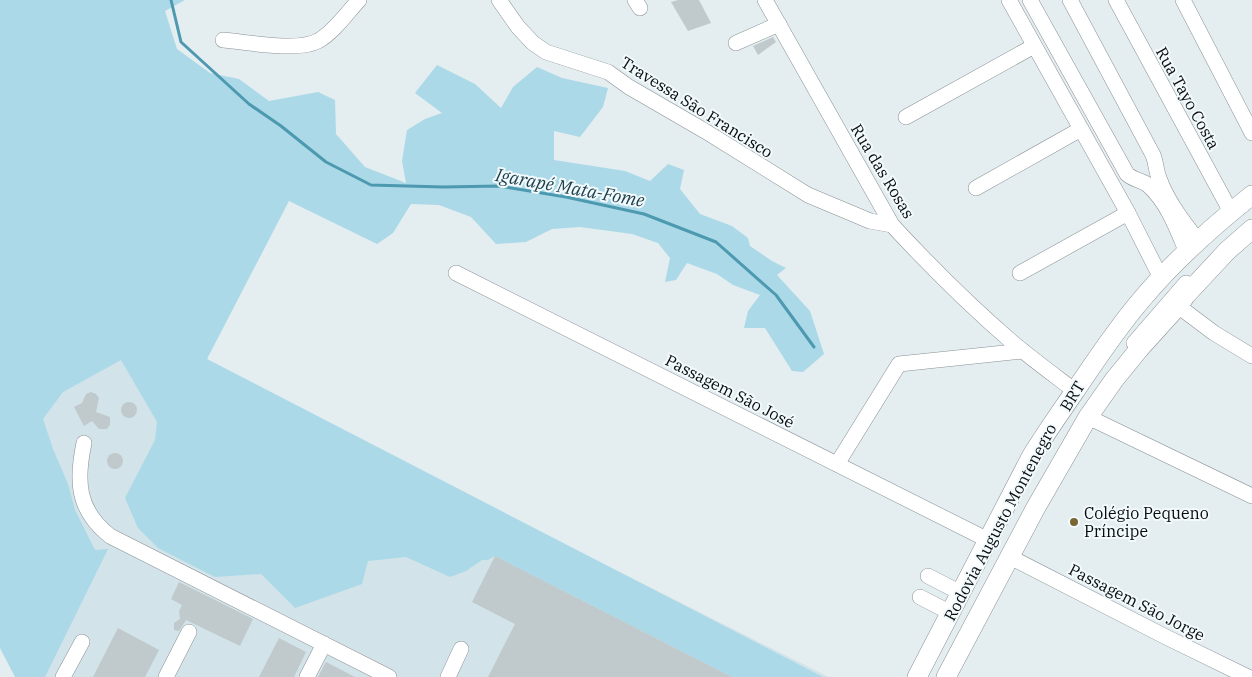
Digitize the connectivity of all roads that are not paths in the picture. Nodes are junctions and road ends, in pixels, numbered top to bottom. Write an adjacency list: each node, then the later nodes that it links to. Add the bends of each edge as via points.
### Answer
1 (359, 0): 10 (street, via 326,35 312,43 289,46)
2 (499, 0): 22 (street, Travessa São Francisco, via 518,27 546,52 608,72 808,195 870,221)
3 (765, 0): 9 (street, Rua das Rosas)
4 (1009, 0): 12 (street)
5 (1030, 0): 16 (street, via 1127,174 1130,178)
6 (1070, 0): 16 (street, via 1153,155)
7 (1116, 0): 19 (street, Rua Tayo Costa)
8 (1182, 0): 15 (street)
9 (779, 24): 11 (street); 22 (street, Rua das Rosas)
10 (222, 40)
11 (736, 43)
12 (1034, 46): 13 (street); 14 (street)
13 (906, 117)
14 (1081, 129): 17 (street); 20 (street)
15 (1252, 133)
16 (1152, 180): 24 (street, via 1182,220)
17 (976, 188)
18 (1252, 195): 19 (main road, Rodovia Augusto Montenegro)
19 (1231, 212): 24 (main road, Rodovia Augusto Montenegro)
20 (1128, 213): 25 (street); 27 (street)
21 (1252, 218): 52 (street, BRT, via 1210,257 1151,321 1101,383 1035,492)
22 (892, 225): 29 (street, Rua das Rosas, via 962,297)
23 (1252, 229): 28 (main road, Rodovia Augusto Montenegro, via 1209,270)
24 (1193, 248): 27 (main road, Rodovia Augusto Montenegro)
25 (1020, 273)
26 (456, 274): 34 (street, Passagem São José)
27 (1161, 278): 31 (main road, Rodovia Augusto Montenegro, via 1103,348)
28 (1178, 306): 30 (street); 32 (main road, Rodovia Augusto Montenegro, via 1114,380)
29 (1023, 351): 31 (street, Rua das Rosas); 34 (street, via 899,364)
30 (1252, 356)
31 (1075, 391): 36 (main road, Rodovia Augusto Montenegro, via 1045,433)
32 (1088, 417): 35 (street); 37 (main road, Rodovia Augusto Montenegro)
33 (84, 443): 44 (street, via 79,481 88,512 96,526)
34 (837, 464): 36 (street, Passagem São José)
35 (1252, 496)
36 (988, 540): 39 (main road, Rodovia Augusto Montenegro)
37 (1010, 557): 53 (main road, Rodovia Augusto Montenegro); 54 (street, Passagem São Jorge)
38 (928, 576): 39 (street)
39 (962, 593): 41 (main road, Rodovia Augusto Montenegro)
40 (920, 597): 41 (street)
41 (951, 613): 51 (main road, Rodovia Augusto Montenegro)
42 (189, 632): 47 (street)
43 (82, 642): 46 (street)
44 (324, 644): 48 (street); 49 (street)
45 (461, 649): 50 (street)
46 (63, 677)
47 (166, 677)
48 (307, 677)
49 (389, 677)
50 (448, 677)
51 (917, 677)
52 (936, 677)
53 (946, 677)
54 (1248, 677)

